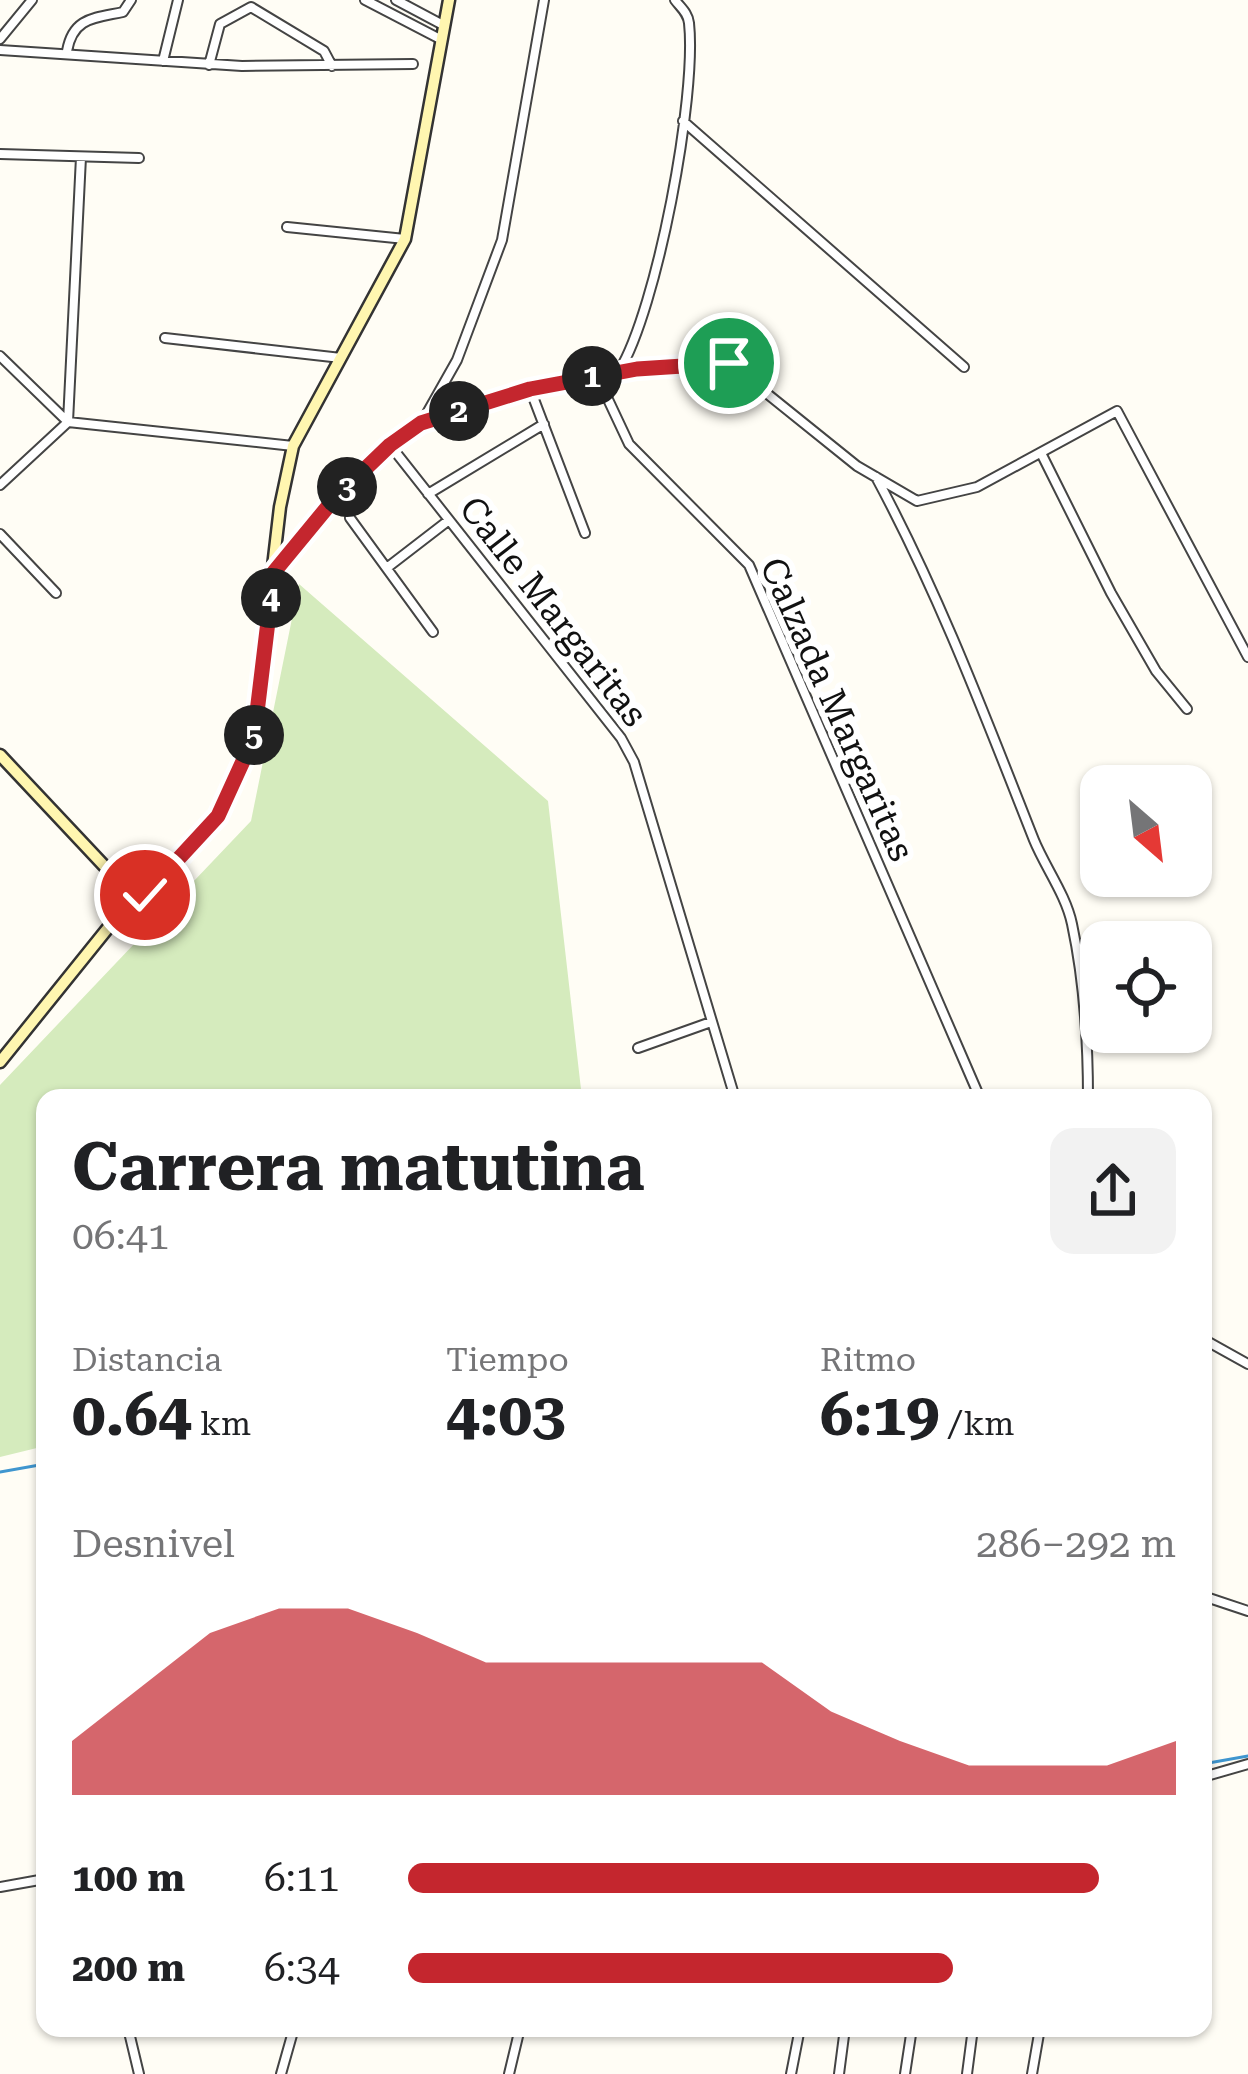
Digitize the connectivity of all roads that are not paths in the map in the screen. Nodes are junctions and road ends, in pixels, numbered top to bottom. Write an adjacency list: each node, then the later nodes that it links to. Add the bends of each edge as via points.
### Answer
1 (32, 0): 11 (street)
2 (130, 0): 13 (street, via 123,12 85,20)
3 (178, 0): 14 (street)
4 (365, 0): 9 (street)
5 (395, 0): 9 (street); 10 (street)
6 (449, 0): 10 (street)
7 (544, 0): 32 (street, via 502,240 458,360)
8 (675, 0): 18 (street, via 689,17)
9 (389, 12): 10 (street)
10 (444, 33): 23 (street)
11 (0, 39)
12 (0, 50): 13 (street)
13 (67, 51): 14 (street)
14 (163, 61): 16 (street)
15 (413, 64): 17 (street)
16 (209, 65): 17 (street); 17 (street, via 220,24 251,7 324,50)
17 (332, 67)
18 (682, 120): 27 (street); 28 (street, via 653,274)
19 (0, 154): 20 (street)
20 (81, 157): 21 (street); 31 (street)
21 (139, 158)
22 (287, 227): 23 (street)
23 (405, 239): 26 (street)
24 (165, 338): 26 (street)
25 (0, 356): 31 (street)
26 (343, 358): 35 (street)
27 (964, 367)
28 (619, 372): 29 (street); 37 (street, via 729,363)
29 (597, 376): 30 (street); 58 (street, Calzada Margaritas, via 629,444 749,565)
30 (530, 389): 32 (street); 33 (street)
31 (68, 422): 35 (street); 38 (street)
32 (421, 423): 34 (street)
33 (544, 424): 39 (street); 42 (street)
34 (390, 445): 39 (street, Calle Margaritas); 45 (street)
35 (293, 446): 45 (street)
36 (1041, 453): 37 (street, via 977,488 916,501); 48 (street, via 1117,411); 49 (street, via 1111,593)
37 (875, 475): 59 (street, via 972,677 1072,920)
38 (0, 485)
39 (428, 494): 41 (street, Calle Margaritas)
40 (350, 518): 44 (street)
41 (449, 520): 44 (street); 54 (street, Calle Margaritas, via 634,762)
42 (586, 533)
43 (0, 535): 46 (street)
44 (388, 567): 47 (street)
45 (274, 572): 52 (street, via 254,737 218,816)
46 (56, 593)
47 (433, 632)
48 (1248, 657)
49 (1187, 709)
50 (0, 755): 51 (street)
51 (109, 871): 52 (street, via 138,877); 53 (street)
52 (145, 895): 53 (street)
53 (120, 913): 56 (street)
54 (711, 1022): 55 (street); 57 (street, Calle Margaritas)
55 (638, 1048)
56 (0, 1062)
57 (732, 1089)
58 (976, 1089)
59 (1087, 1089)
60 (1212, 1344): 61 (street)
61 (1248, 1364)
62 (1212, 1599): 63 (street)
63 (1248, 1611)
64 (1248, 1764): 65 (street)
65 (1212, 1774)
66 (36, 1881): 67 (street)
67 (0, 1887)
68 (130, 2037): 76 (street)
69 (291, 2037): 77 (street)
70 (518, 2037): 78 (street)
71 (798, 2037): 79 (street)
72 (844, 2037): 80 (street)
73 (911, 2037): 81 (street)
74 (972, 2037): 82 (street)
75 (1045, 2037): 83 (street)
76 (139, 2074)
77 (281, 2074)
78 (509, 2074)
79 (791, 2074)
80 (839, 2074)
81 (905, 2074)
82 (968, 2074)
83 (1032, 2074)

